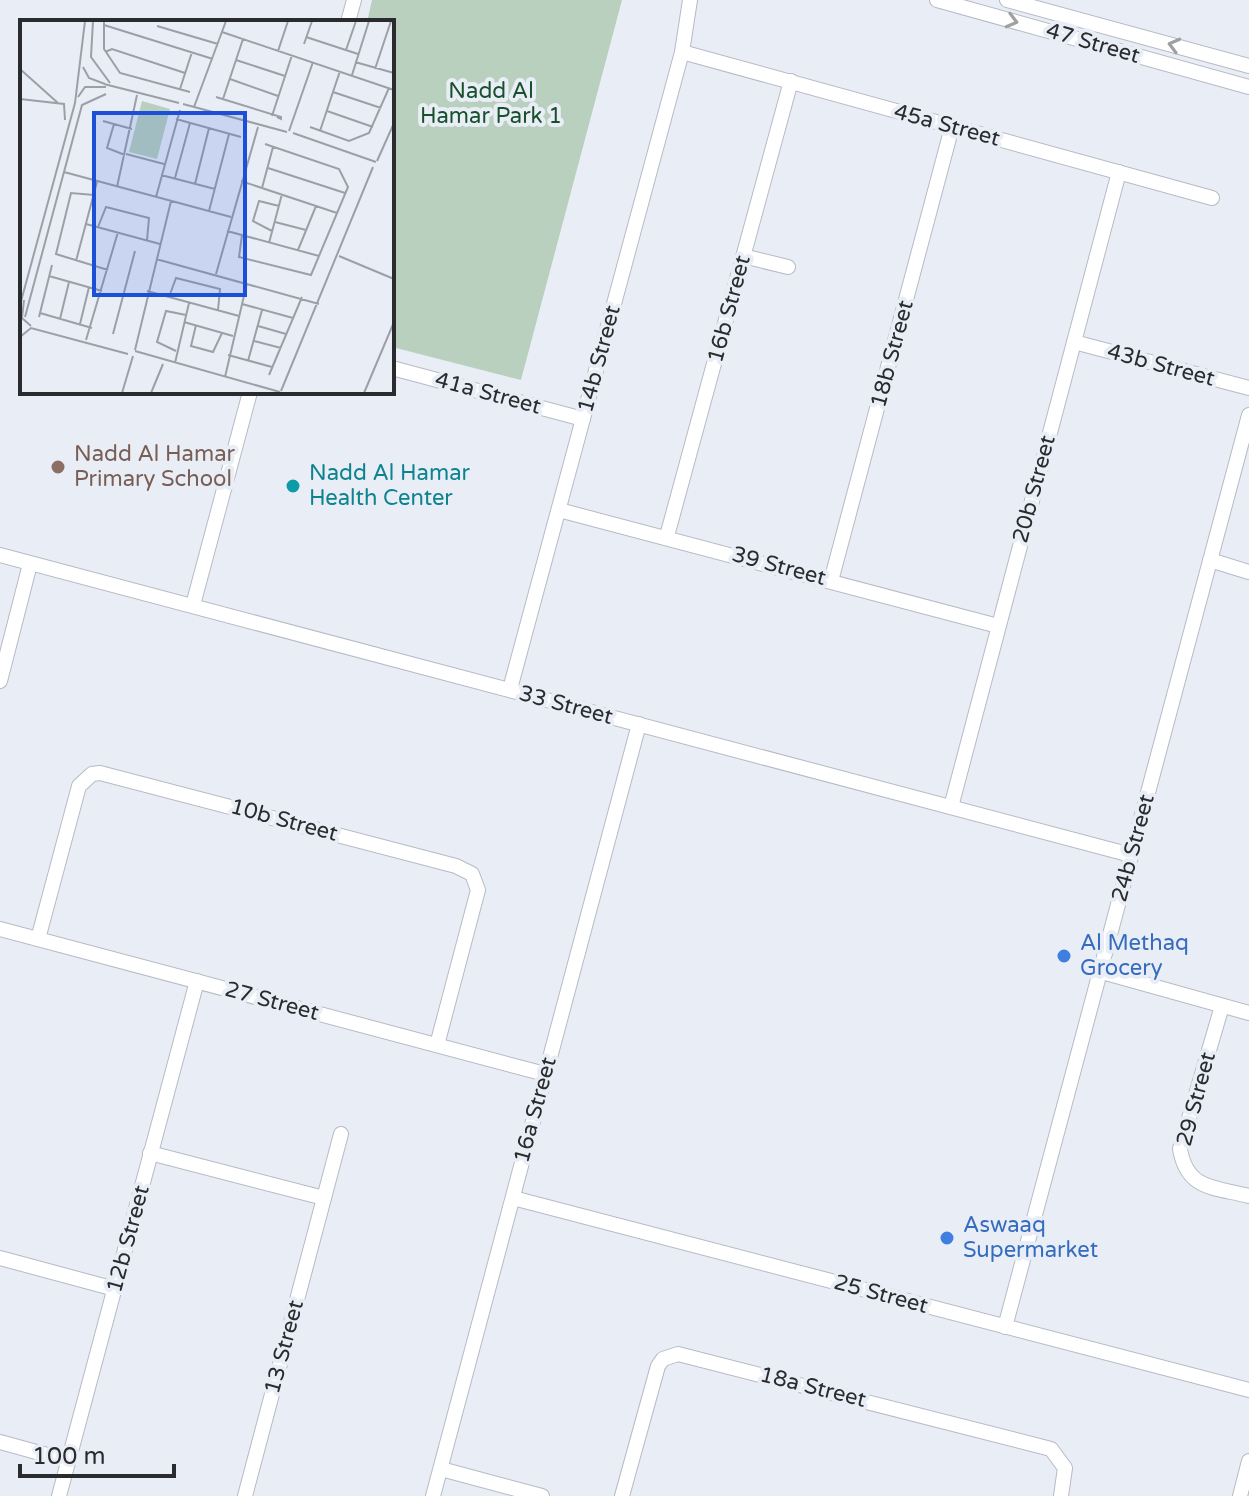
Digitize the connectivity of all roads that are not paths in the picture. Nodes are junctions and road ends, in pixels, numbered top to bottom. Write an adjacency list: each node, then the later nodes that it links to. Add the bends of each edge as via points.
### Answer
1 (354, 0): 6 (street)
2 (690, 0): 7 (street, 14b Street)
3 (699, 0): 7 (street, 14b Street)
4 (937, 0): 11 (street, 47 Street, one-way to 11)
5 (1007, 0): 9 (street, 47 Street, one-way to 5)
6 (349, 20)
7 (687, 28): 8 (street, 14b Street)
8 (682, 52): 10 (street, 45a Street); 22 (street, 14b Street)
9 (1249, 66)
10 (791, 81): 12 (street, 45a Street); 15 (street, 16b Street)
11 (1249, 87)
12 (952, 127): 13 (street, 45a Street); 29 (street, 18b Street)
13 (1119, 172): 14 (street, 45a Street); 17 (street, 20b Street)
14 (1212, 198)
15 (743, 256): 16 (street); 24 (street, 16b Street)
16 (788, 267)
17 (1074, 342): 19 (street, 43b Street); 31 (street, 20b Street)
18 (394, 369): 22 (street, 41a Street)
19 (1249, 388)
20 (249, 394): 30 (street)
21 (1249, 415): 26 (street, 24b Street)
22 (583, 419): 23 (street, 14b Street)
23 (559, 510): 24 (street, 39 Street); 33 (street, 14b Street)
24 (667, 536): 29 (street, 39 Street)
25 (0, 555): 27 (street, 33 Street)
26 (1210, 560): 28 (street); 36 (street, 24b Street)
27 (30, 564): 30 (street, 33 Street); 32 (street)
28 (1249, 572)
29 (831, 581): 31 (street, 39 Street)
30 (193, 605): 33 (street, 33 Street)
31 (998, 626): 35 (street, 20b Street)
32 (0, 679)
33 (510, 689): 34 (street, 33 Street)
34 (639, 724): 35 (street, 33 Street); 44 (street, 16a Street)
35 (951, 807): 36 (street, 33 Street)
36 (1131, 855): 39 (street, 24b Street)
37 (0, 929): 38 (street, 27 Street)
38 (38, 939): 40 (street, 27 Street); 43 (street, 10b Street, via 79,786 92,774 456,866 472,874 478,890)
39 (1102, 972): 41 (street); 52 (street, 24b Street)
40 (197, 981): 43 (street, 27 Street); 46 (street, 12b Street)
41 (1222, 1006): 42 (street); 47 (street, 29 Street, via 1180,1149 1183,1169 1197,1182)
42 (1249, 1013)
43 (437, 1045): 44 (street, 27 Street)
44 (545, 1074): 49 (street, 16a Street)
45 (341, 1134): 48 (street, 13 Street)
46 (150, 1153): 48 (street); 51 (street, 12b Street)
47 (1249, 1196)
48 (324, 1198): 59 (street, 13 Street)
49 (513, 1198): 52 (street, 25 Street); 57 (street, 16a Street)
50 (0, 1258): 51 (street)
51 (115, 1289): 55 (street, 12b Street)
52 (1005, 1327): 53 (street, 25 Street)
53 (1249, 1390)
54 (0, 1442): 55 (street)
55 (69, 1461): 58 (street, 12b Street)
56 (1249, 1461): 64 (street)
57 (441, 1469): 60 (street, 16a Street); 61 (street)
58 (59, 1496)
59 (245, 1496)
60 (433, 1496)
61 (542, 1496)
62 (622, 1496): 63 (street, 18a Street, via 658,1366 678,1354 1051,1449 1065,1468)
63 (1061, 1496)
64 (1240, 1496)

